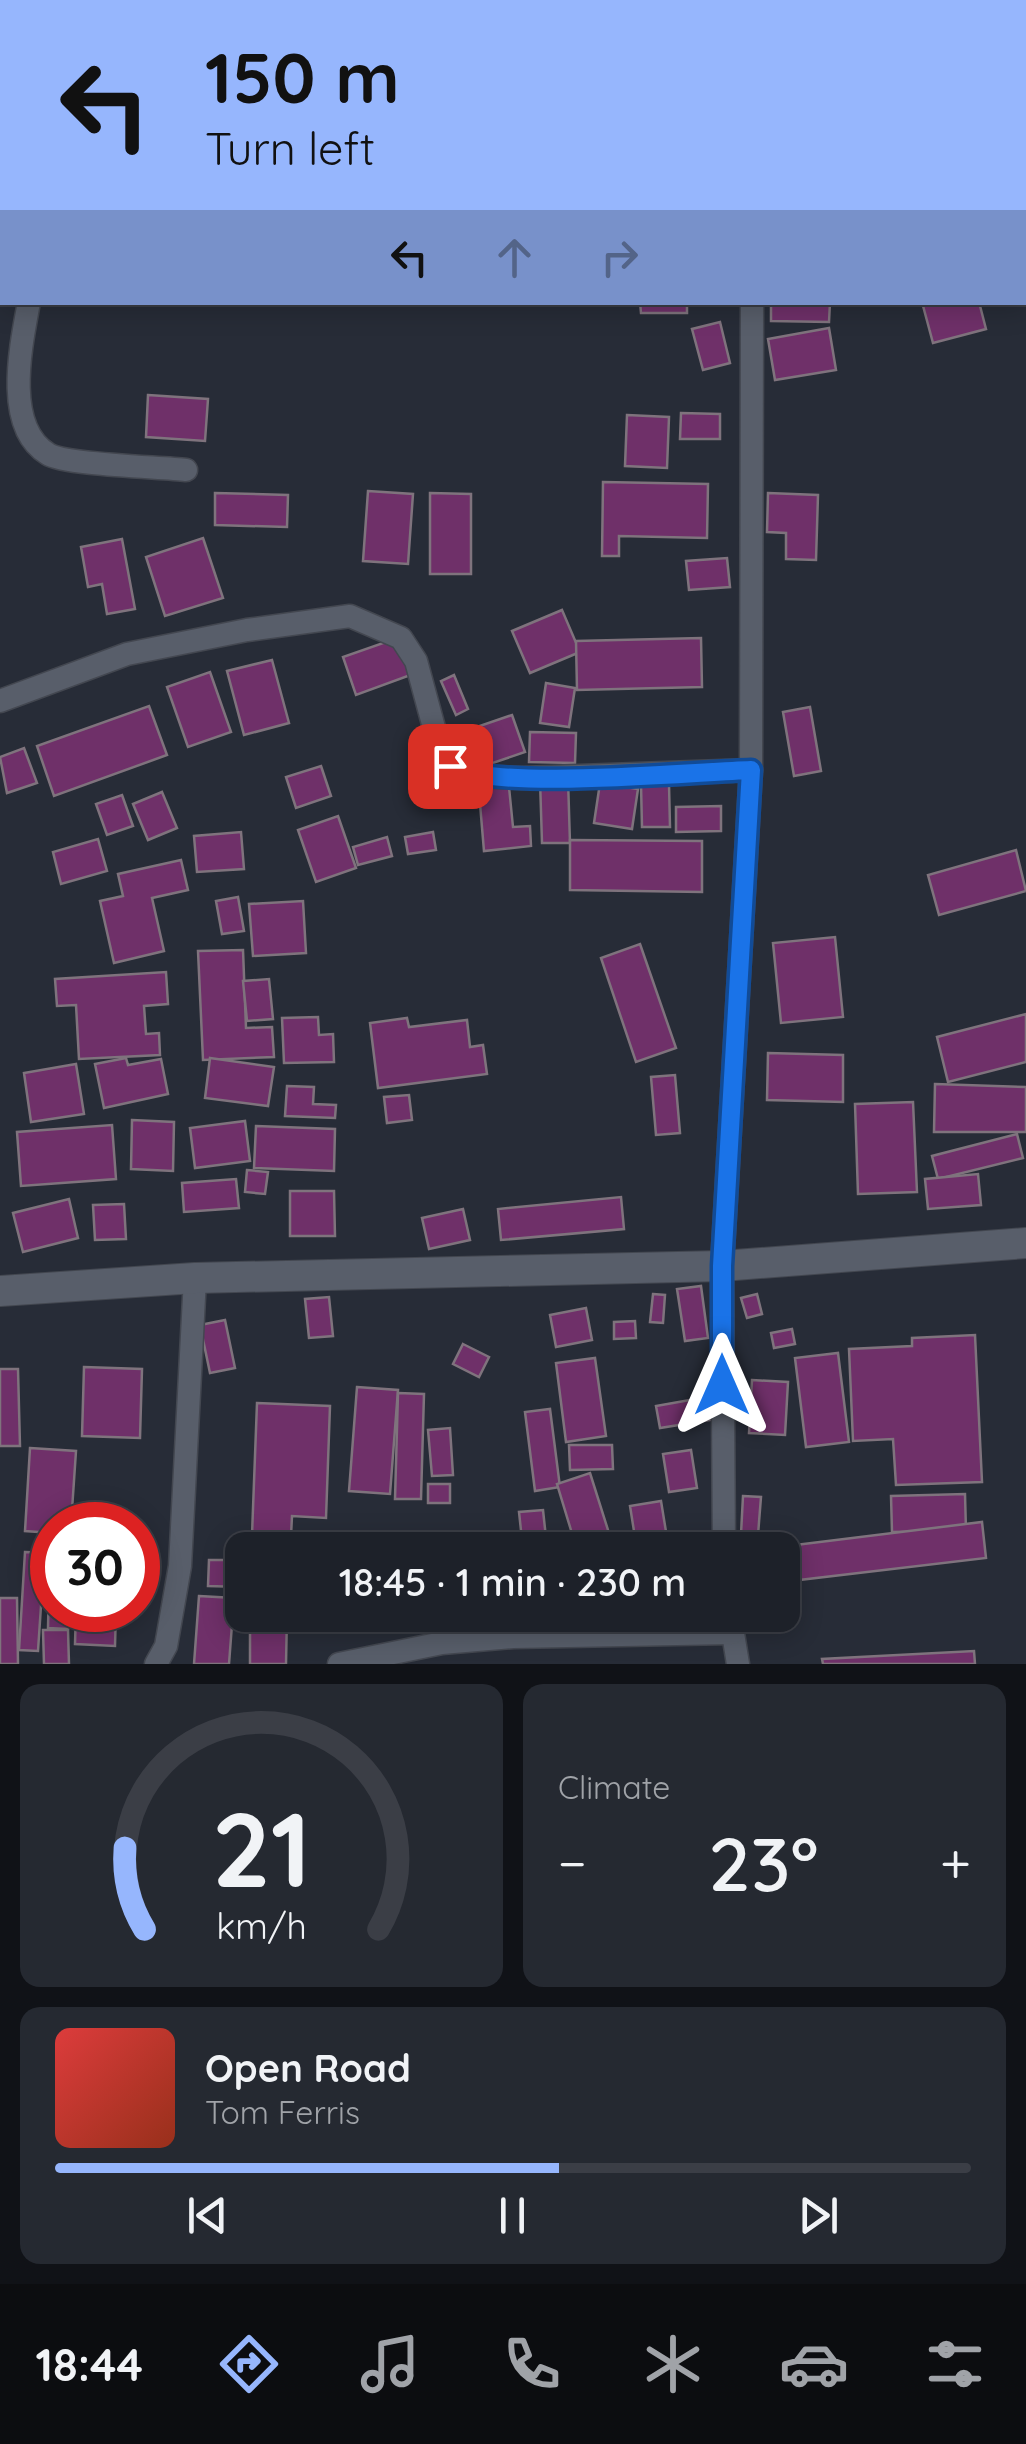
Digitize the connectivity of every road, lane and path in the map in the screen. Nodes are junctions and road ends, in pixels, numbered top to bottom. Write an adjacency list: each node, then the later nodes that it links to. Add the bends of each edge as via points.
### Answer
1 (28, 305): 3 (street, via 16,370 29,438 51,457)
2 (752, 305): 5 (street)
3 (186, 470)
4 (0, 702): 5 (street, via 126,654 350,616 401,638 416,661 440,750 468,776)
5 (751, 770): 7 (street)
6 (1026, 1242): 7 (street)
7 (722, 1266): 8 (street); 10 (street)
8 (196, 1278): 9 (street); 13 (street, via 180,1566 166,1646)
9 (0, 1291)
10 (724, 1532)
11 (597, 1632): 14 (street, via 442,1644)
12 (732, 1632): 15 (street)
13 (156, 1664)
14 (339, 1664)
15 (738, 1664)

